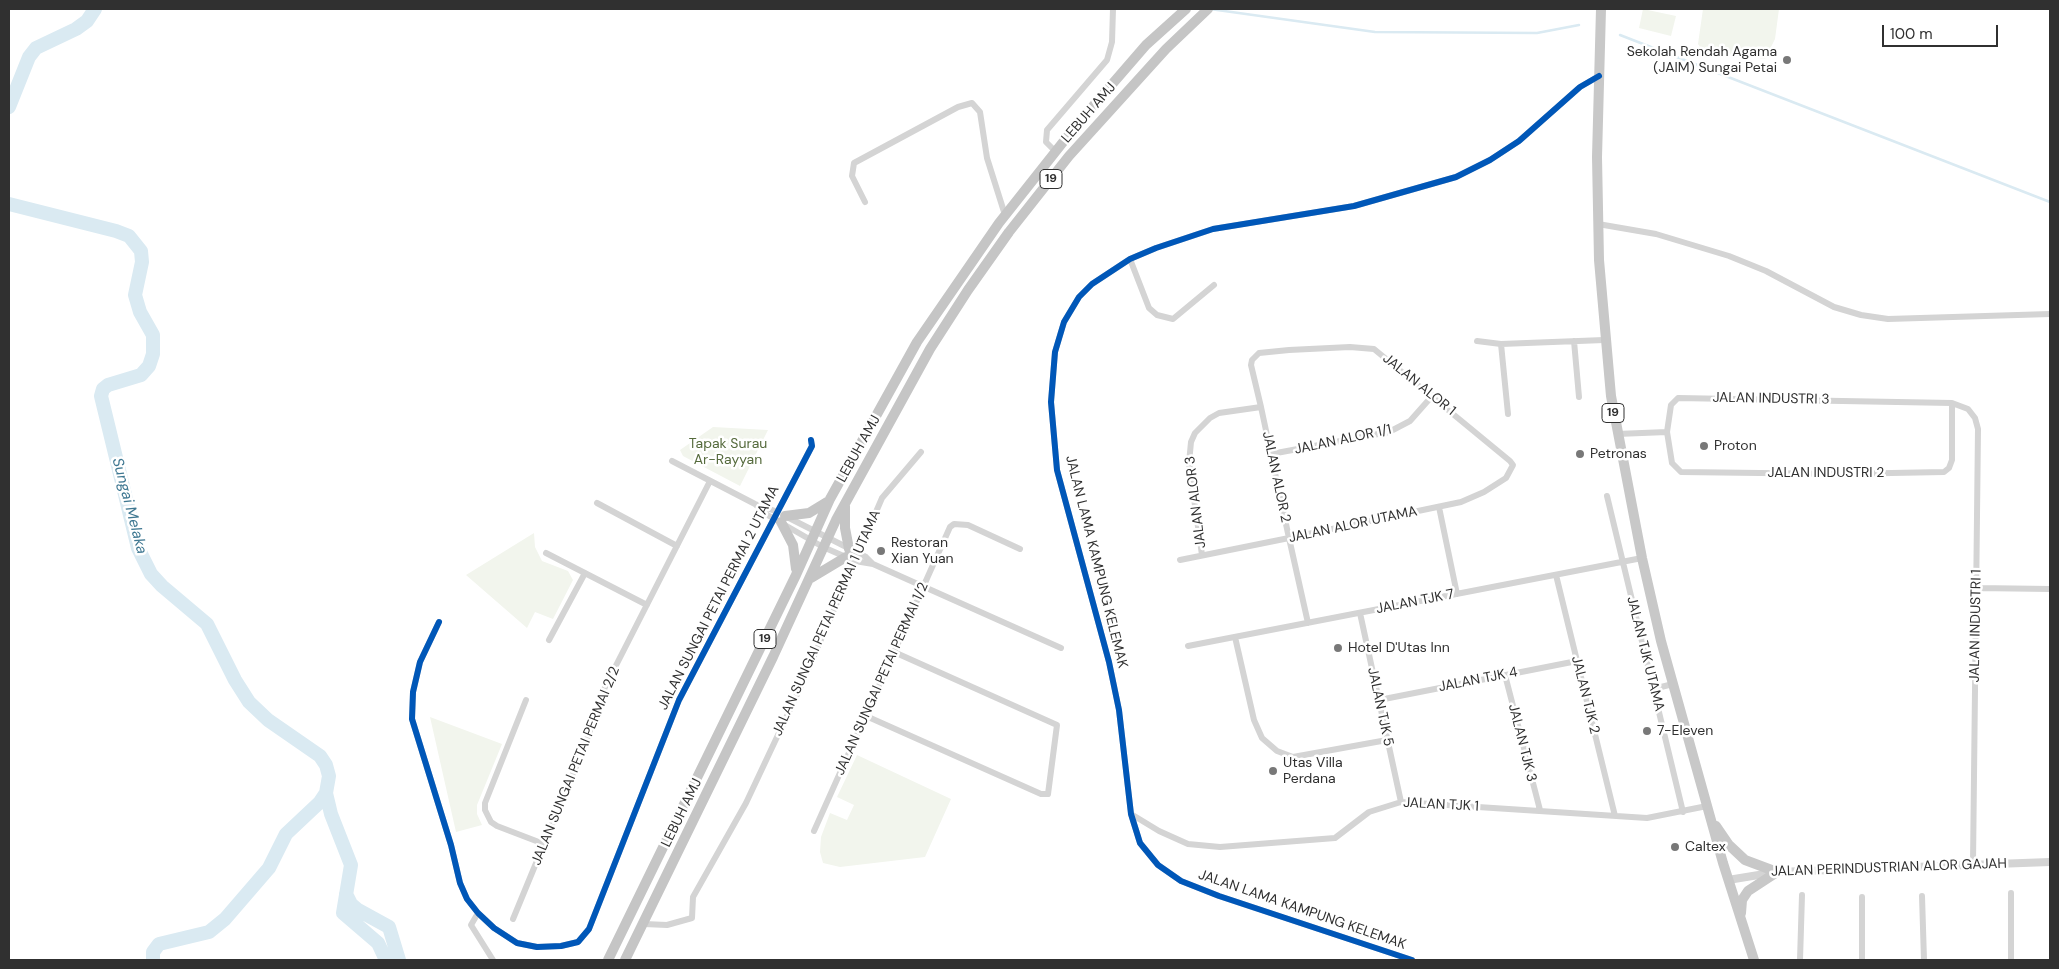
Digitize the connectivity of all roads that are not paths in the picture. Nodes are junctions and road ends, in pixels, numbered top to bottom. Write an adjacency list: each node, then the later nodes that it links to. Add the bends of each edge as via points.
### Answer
1 (1114, 9): 6 (street, via 1112,42 1107,60 1047,130 1046,142)
2 (1208, 9): 34 (highway, LEBUH AMJ / 19, via 1123,94 1004,238 930,349)
3 (1601, 9): 5 (main road, 19)
4 (1183, 12): 6 (highway, LEBUH AMJ / 19, via 1146,45)
5 (1599, 76): 9 (main road, 19); 10 (street, JALAN LAMA KAMPUNG KELEMAK, via 1580,87 1520,141 1456,177 1354,206 1214,229)
6 (1055, 152): 8 (highway, LEBUH AMJ / 19)
7 (865, 202): 8 (street, via 852,176 854,163 958,107 972,103 980,112 987,158)
8 (1005, 215): 32 (highway, LEBUH AMJ / 19, via 917,342)
9 (1598, 224): 12 (street, via 1656,234 1729,256 1774,275 1834,307 1861,315 1888,319); 13 (main road, 19)
10 (1130, 260): 11 (street, via 1149,308 1157,315 1173,319); 77 (street, JALAN LAMA KAMPUNG KELEMAK, via 1092,284 1064,322 1055,352 1051,402 1057,470 1115,686)
11 (1214, 285)
12 (2050, 314)
13 (1604, 340): 15 (street); 24 (main road, 19)
14 (1477, 341): 16 (street)
15 (1574, 341): 16 (street); 19 (street)
16 (1501, 344): 22 (street)
17 (1252, 360): 18 (street, JALAN ALOR 1, via 1259,353 1289,350 1374,349); 21 (street, JALAN ALOR 2)
18 (1432, 395): 27 (street, JALAN ALOR 1/1, via 1410,421 1389,432); 29 (street, JALAN ALOR 1)
19 (1579, 397)
20 (1952, 404): 23 (street, JALAN INDUSTRI 3, via 1678,398 1670,405); 23 (street, JALAN INDUSTRI 2, via 1952,460 1944,472 1681,472 1672,463); 53 (street, JALAN INDUSTRI 1, via 1968,409 1978,429)
21 (1261, 407): 27 (street, JALAN ALOR 2); 44 (street, JALAN ALOR 3, via 1219,413 1194,433 1189,463)
22 (1508, 414)
23 (1667, 432): 24 (street)
24 (1617, 434): 45 (main road, 19)
25 (811, 440): 36 (street, JALAN SUNGAI PETAI PERMAI 2 UTAMA, via 812,446)
26 (921, 452): 43 (street, JALAN SUNGAI PETAI PERMAI 1 UTAMA, via 882,498)
27 (1271, 454): 38 (street, JALAN ALOR 2)
28 (672, 461): 30 (street)
29 (1513, 465): 35 (street, JALAN ALOR UTAMA, via 1506,478 1484,492)
30 (710, 481): 36 (street); 40 (street, JALAN SUNGAI PETAI PERMAI 2/2)
31 (1607, 496): 47 (street, JALAN TJK UTAMA)
32 (830, 500): 36 (highway, via 809,513); 37 (highway, LEBUH AMJ / 19)
33 (598, 503): 40 (street)
34 (845, 503): 39 (highway, LEBUH AMJ / 19); 43 (highway, via 845,528)
35 (1438, 507): 38 (street, JALAN ALOR UTAMA); 55 (street)
36 (778, 517): 37 (street); 49 (highway, via 793,545); 90 (street, JALAN SUNGAI PETAI PERMAI 2 UTAMA, via 679,700 585,936 571,945 525,946 506,936)
37 (812, 536): 39 (street); 39 (street); 49 (highway, LEBUH AMJ / 19)
38 (1289, 538): 44 (street, JALAN ALOR UTAMA); 59 (street, JALAN ALOR 2)
39 (826, 543): 43 (street); 43 (street); 51 (highway, LEBUH AMJ / 19)
40 (678, 546): 56 (street, JALAN SUNGAI PETAI PERMAI 2/2)
41 (1020, 549): 52 (street, JALAN SUNGAI PETAI PERMAI 1/2, via 968,526 954,524)
42 (546, 553): 48 (street)
43 (852, 555): 51 (highway); 52 (street); 93 (street, JALAN SUNGAI PETAI PERMAI 1 UTAMA, via 801,686 746,803 693,897 692,918 667,925)
44 (1202, 555): 46 (street, JALAN ALOR UTAMA)
45 (1642, 558): 47 (street, JALAN TJK 7); 67 (main road, 19)
46 (1180, 560)
47 (1623, 562): 50 (street, JALAN TJK 7); 68 (street, JALAN TJK UTAMA)
48 (585, 573): 56 (street); 61 (street)
49 (796, 575): 95 (highway, LEBUH AMJ / 19)
50 (1556, 575): 55 (street, JALAN TJK 7); 65 (street, JALAN TJK 2)
51 (809, 580): 93 (highway, LEBUH AMJ / 19)
52 (924, 587): 63 (street); 64 (street, JALAN SUNGAI PETAI PERMAI 1/2)
53 (1976, 588): 54 (street); 83 (street, JALAN INDUSTRI 1)
54 (2050, 588)
55 (1457, 594): 57 (street, JALAN TJK 7)
56 (647, 605): 81 (street, JALAN SUNGAI PETAI PERMAI 2/2, via 605,687)
57 (1360, 613): 59 (street, JALAN TJK 7); 70 (street, JALAN TJK 5)
58 (439, 622): 90 (street, via 420,662 413,692 412,719 460,883)
59 (1308, 623): 60 (street, JALAN TJK 7)
60 (1235, 637): 62 (street, JALAN TJK 7); 72 (street, via 1254,720 1262,738 1277,751 1293,757)
61 (549, 640)
62 (1188, 646)
63 (1061, 648)
64 (894, 652): 71 (street, JALAN SUNGAI PETAI PERMAI 1/2); 71 (street, via 1057,725 1048,794 1041,794)
65 (1577, 661): 66 (street, JALAN TJK 4); 78 (street, JALAN TJK 2)
66 (1505, 675): 70 (street, JALAN TJK 4); 75 (street, JALAN TJK 3)
67 (1673, 684): 68 (street); 74 (main road, 19)
68 (1653, 689): 76 (street, JALAN TJK UTAMA)
69 (526, 700): 81 (street, via 485,810 497,826)
70 (1379, 700): 72 (street, JALAN TJK 5)
71 (866, 716): 80 (street, JALAN SUNGAI PETAI PERMAI 1/2)
72 (1387, 740): 73 (street, JALAN TJK 5)
73 (1401, 802): 75 (street, JALAN TJK 1); 77 (street, JALAN TJK 1, via 1369,812 1335,838 1220,847 1188,844)
74 (1707, 806): 76 (street, JALAN TJK 1); 79 (main road, 19)
75 (1540, 810): 78 (street, JALAN TJK 1)
76 (1683, 812): 78 (street, JALAN TJK 1, via 1647,818)
77 (1131, 814): 97 (street, JALAN LAMA KAMPUNG KELEMAK, via 1147,854 1181,880 1219,896)
78 (1614, 816)
79 (1710, 817): 84 (main road, via 1737,854 1755,865); 85 (main road, 19)
80 (814, 831)
81 (544, 844): 91 (street, JALAN SUNGAI PETAI PERMAI 2/2)
82 (2050, 862): 83 (street, JALAN PERINDUSTRIAN ALOR GAJAH)
83 (1973, 864): 84 (street, JALAN PERINDUSTRIAN ALOR GAJAH)
84 (1777, 872): 85 (street, JALAN PERINDUSTRIAN ALOR GAJAH); 92 (main road, via 1748,891 1742,900)
85 (1728, 880): 92 (main road, 19)
86 (2011, 893): 102 (street)
87 (1802, 895): 99 (street)
88 (1922, 896): 101 (street)
89 (1862, 897): 100 (street)
90 (478, 913): 94 (street, via 471,925)
91 (513, 918)
92 (1741, 919): 98 (main road, 19)
93 (644, 924): 96 (highway, LEBUH AMJ / 19)
94 (494, 960)
95 (608, 960)
96 (625, 960)
97 (1412, 960)
98 (1754, 960)
99 (1800, 960)
100 (1862, 960)
101 (1924, 960)
102 (2011, 960)

